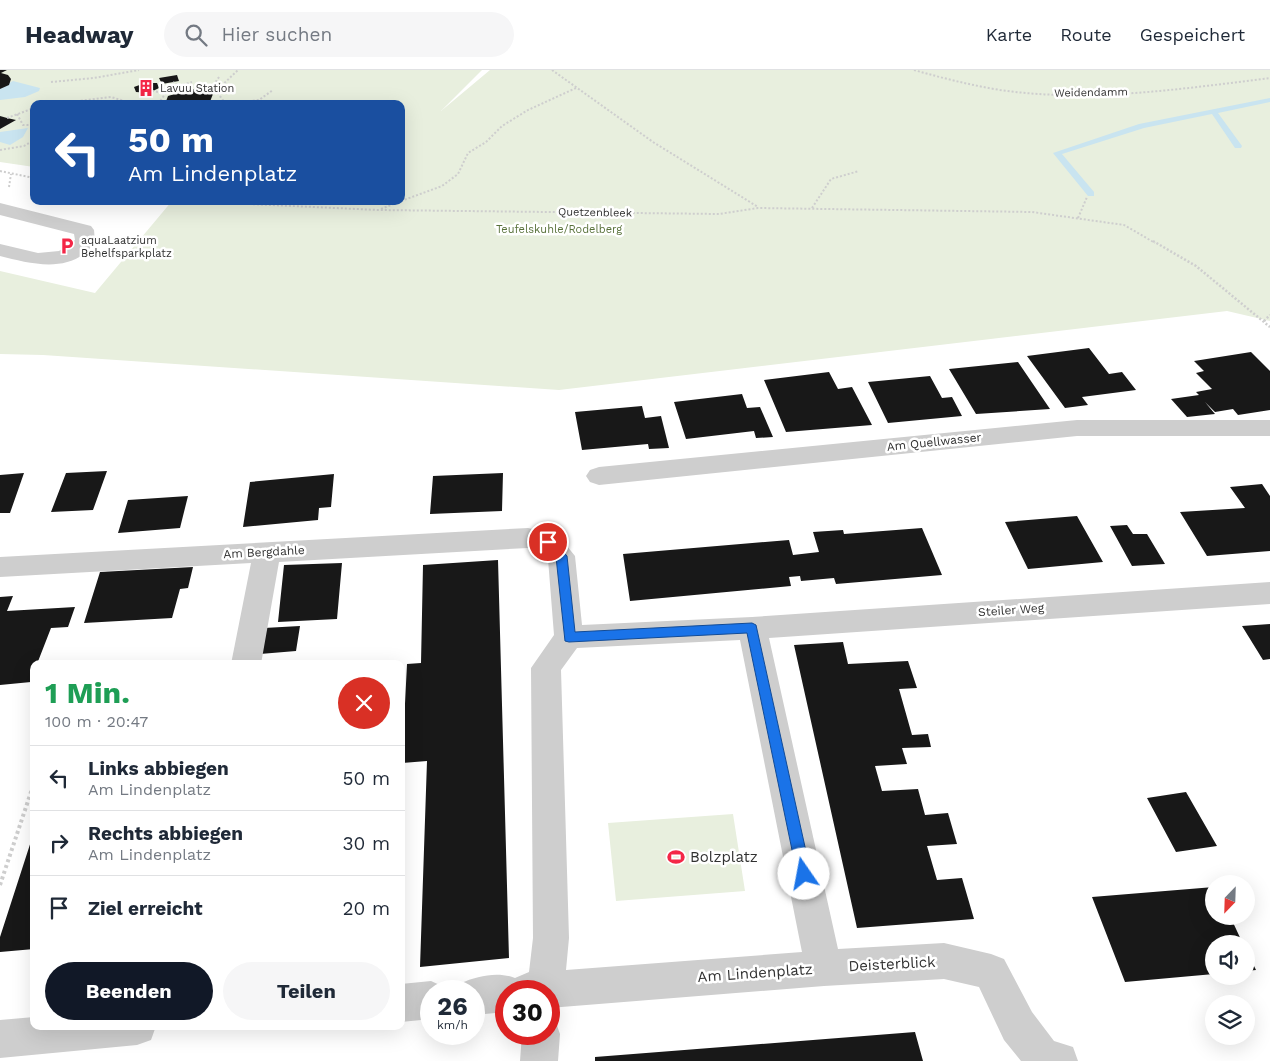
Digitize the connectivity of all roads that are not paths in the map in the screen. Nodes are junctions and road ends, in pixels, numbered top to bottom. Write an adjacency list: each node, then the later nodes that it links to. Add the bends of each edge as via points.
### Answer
1 (0, 209): 2 (street, via 84,230 85,242 64,257 38,259)
2 (0, 250)
3 (1270, 428): 4 (street, Am Quellwasser, via 1076,428)
4 (599, 476)
5 (267, 552): 6 (street, Am Bergdahle); 9 (street, Am Bergdahle, via 528,538 548,542 561,556); 10 (street)
6 (0, 567)
7 (1270, 593): 8 (street, Steiler Weg)
8 (752, 628): 9 (street); 11 (street, Am Lindenplatz)
9 (569, 637): 12 (street, Am Lindenplatz, via 546,668 551,938)
10 (247, 660)
11 (824, 968): 13 (street, Am Lindenplatz); 20 (street, Deisterblick, via 944,961 991,972 1018,1026 1043,1058)
12 (542, 980)
13 (560, 989)
14 (420, 1001): 15 (street)
15 (405, 1002)
16 (92, 1030): 17 (street)
17 (0, 1038)
18 (540, 1045): 19 (street)
19 (539, 1061)
20 (1059, 1061)

